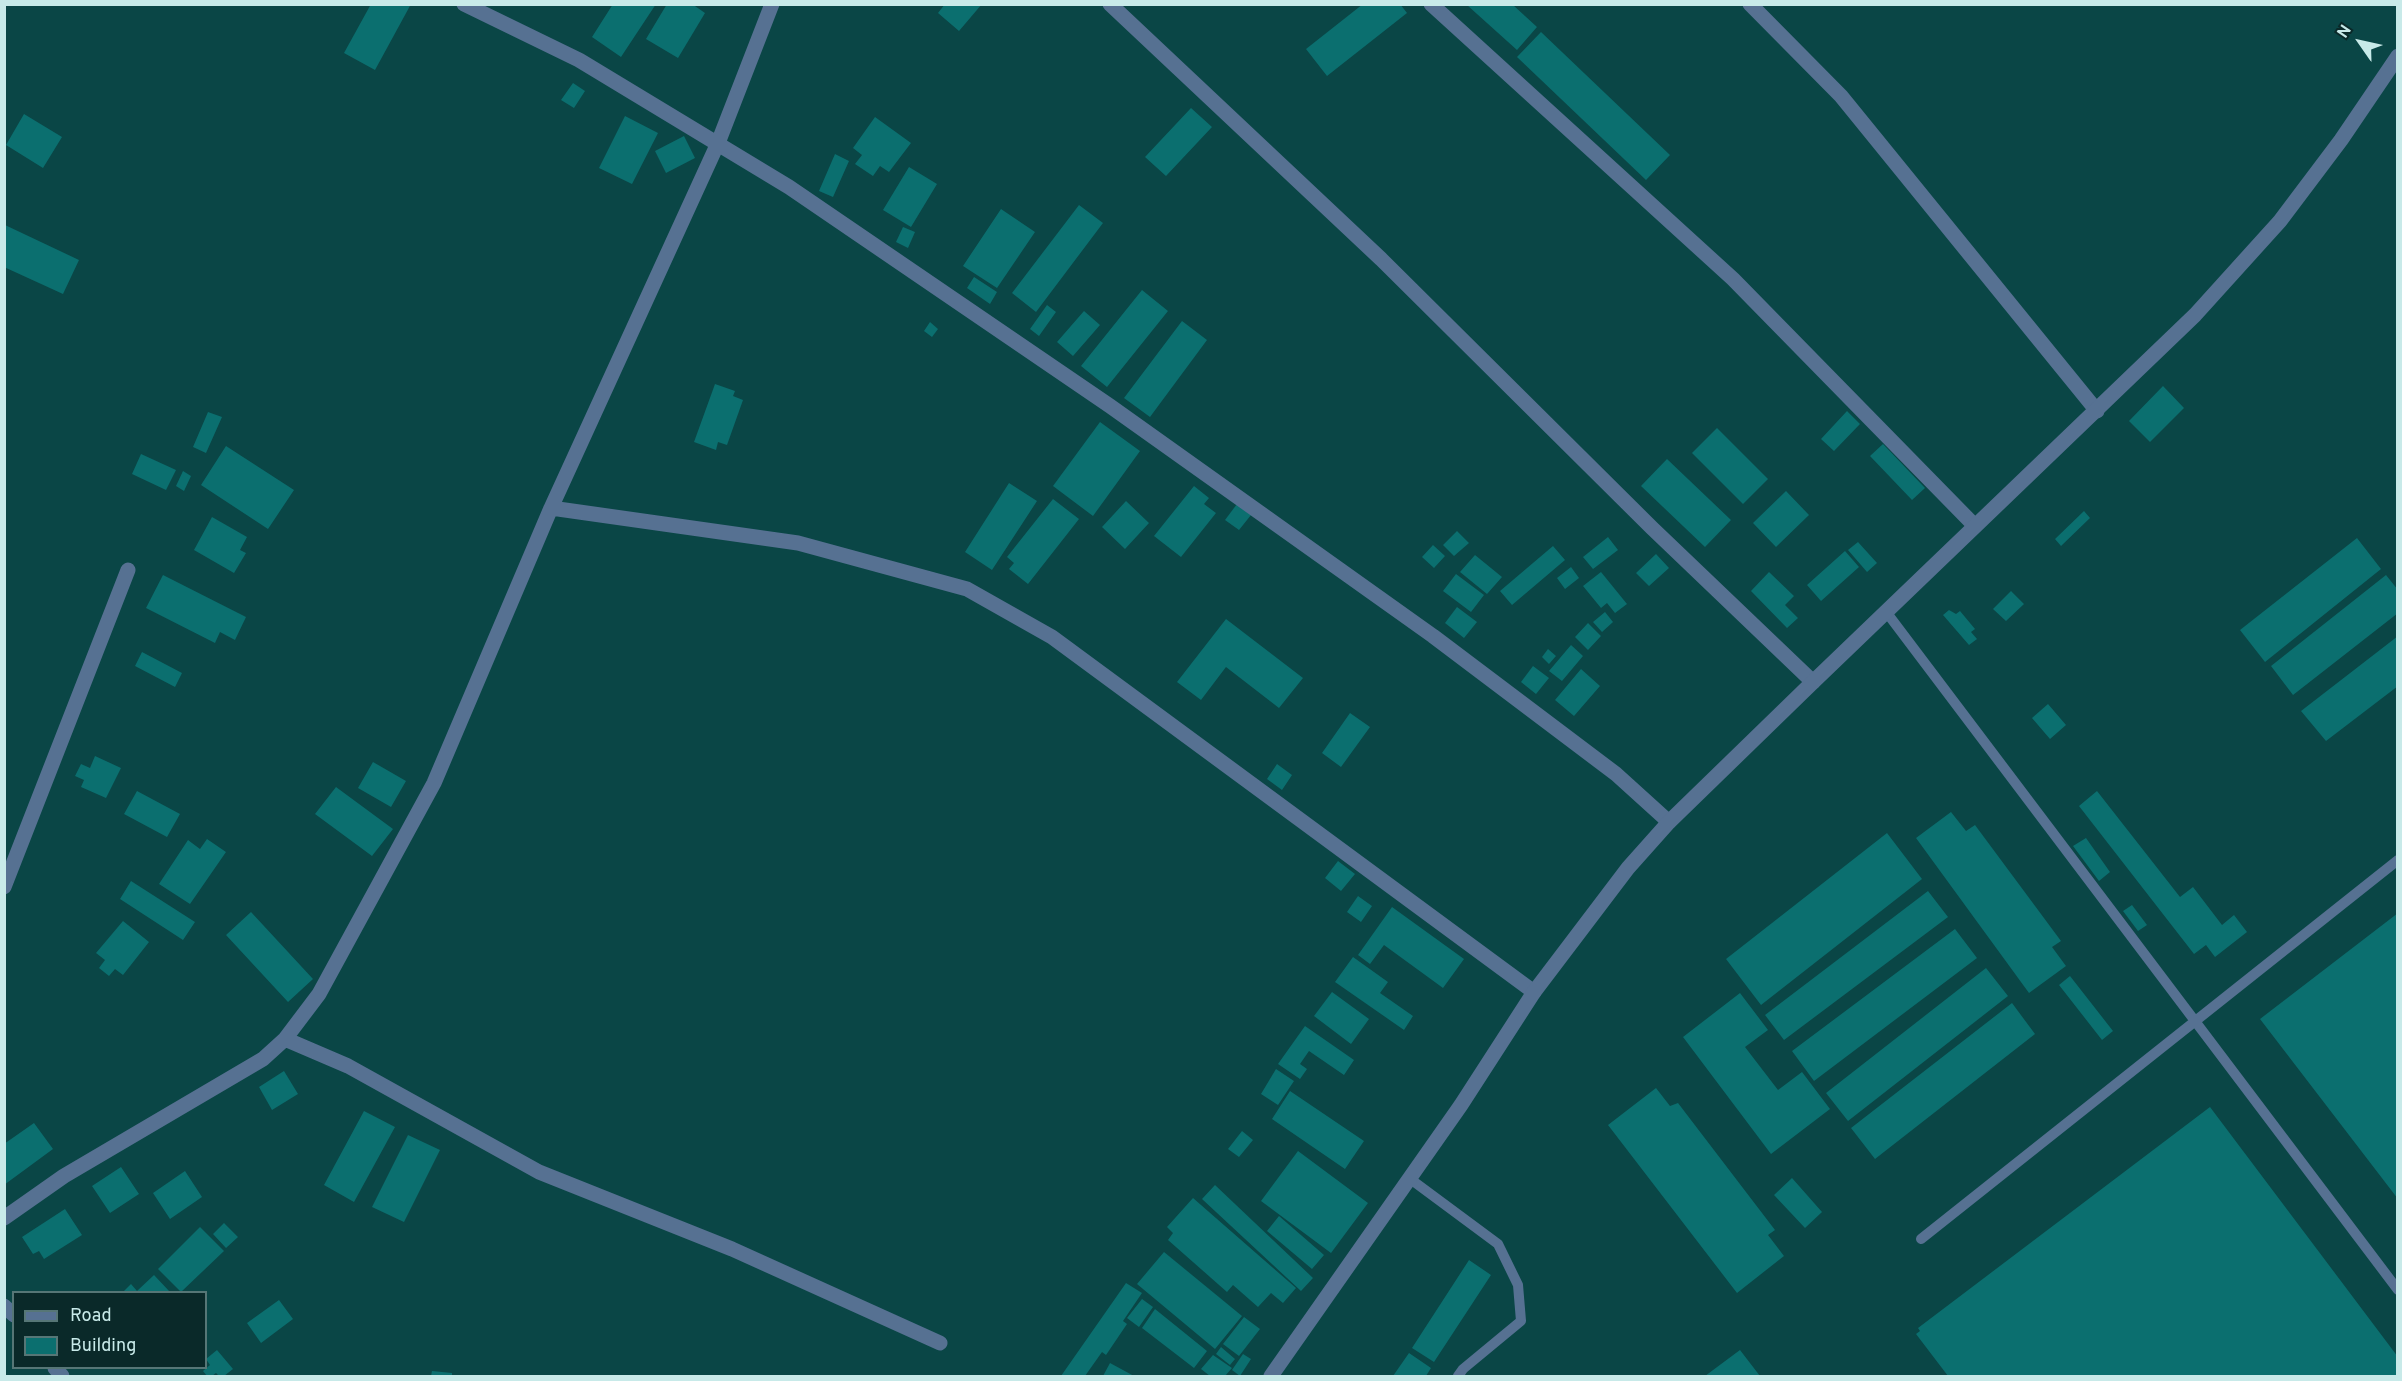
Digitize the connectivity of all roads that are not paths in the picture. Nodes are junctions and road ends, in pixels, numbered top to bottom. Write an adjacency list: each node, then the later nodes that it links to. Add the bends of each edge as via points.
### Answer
1 (464, 4): 7 (street, via 579,60)
2 (772, 4): 7 (street)
3 (1110, 4): 13 (street, via 1381,259)
4 (1431, 4): 10 (street, via 1733,279)
5 (1750, 4): 8 (street, via 1841,96)
6 (2397, 57): 8 (street, via 2280,221 2195,315)
7 (718, 143): 9 (street); 14 (street, via 789,187 1148,433 1433,636 1616,774)
8 (2097, 411): 10 (street)
9 (551, 508): 17 (street, via 798,543 967,589 1052,637); 19 (street, via 434,783 319,994)
10 (1974, 525): 12 (street)
11 (128, 570): 16 (street)
12 (1887, 613): 13 (street); 18 (lane)
13 (1813, 682): 14 (street)
14 (1669, 822): 17 (street, via 1621,876)
15 (2397, 860): 18 (lane)
16 (4, 887)
17 (1534, 992): 20 (street)
18 (2194, 1021): 22 (lane); 23 (lane)
19 (285, 1039): 21 (street, via 263,1059 64,1176); 24 (street, via 348,1066 539,1172 732,1249)
20 (1409, 1178): 25 (lane, via 1498,1244 1518,1285 1521,1321); 26 (street)
21 (4, 1218)
22 (1921, 1239)
23 (2397, 1290)
24 (940, 1343)
25 (1463, 1374)
26 (1271, 1377)

